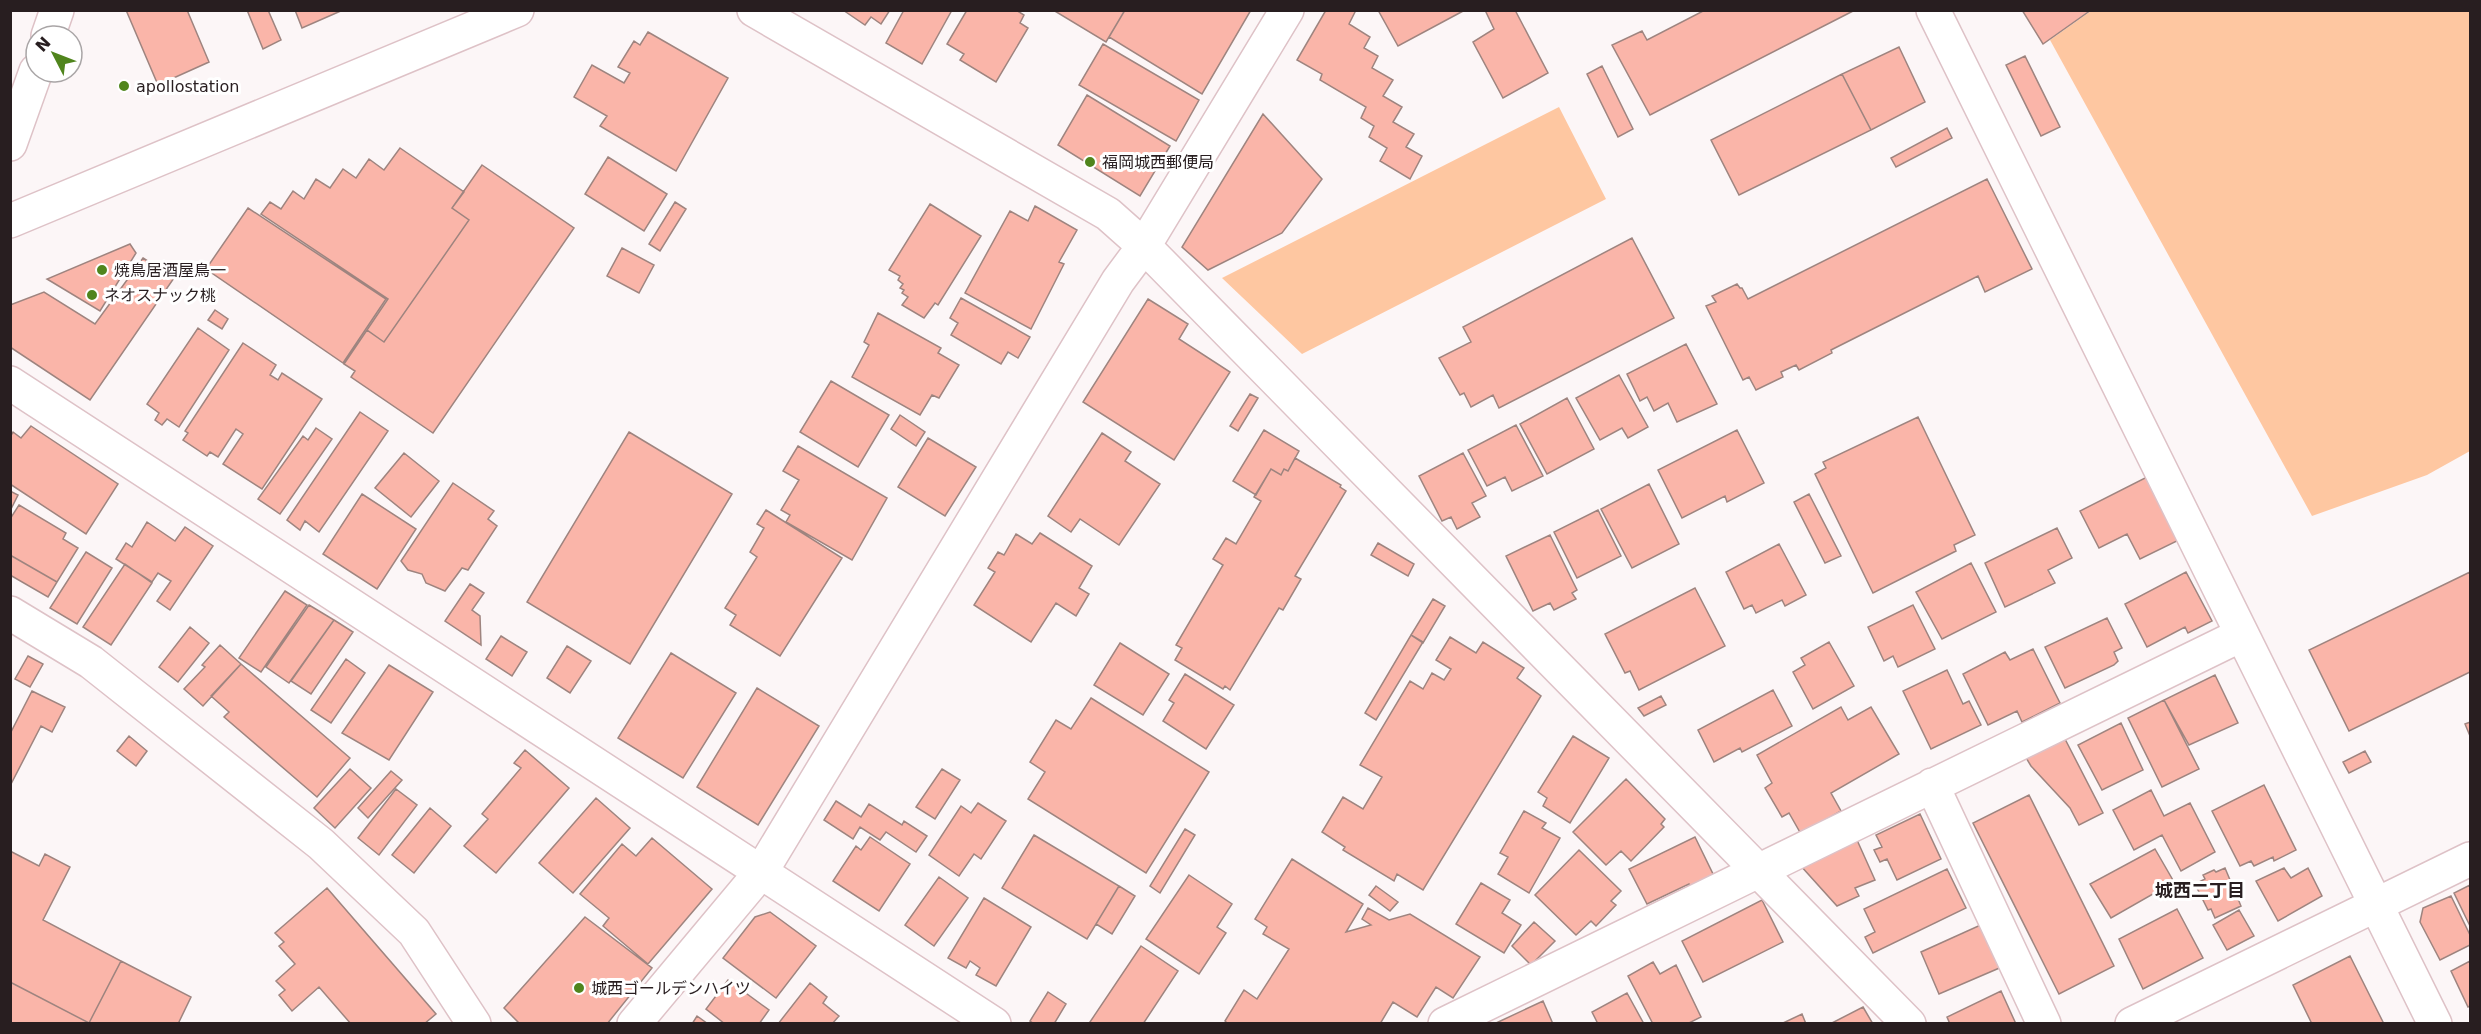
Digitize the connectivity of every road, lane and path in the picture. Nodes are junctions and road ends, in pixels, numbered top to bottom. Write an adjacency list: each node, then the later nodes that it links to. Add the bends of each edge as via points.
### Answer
1 (517, 10): 7 (street)
2 (754, 10): 8 (street, via 1108,214)
3 (1287, 10): 8 (street)
4 (1933, 10): 11 (street)
5 (31, 84): 6 (street)
6 (10, 144)
7 (10, 221)
8 (1144, 246): 14 (street); 15 (street, via 1118,281)
9 (10, 383): 15 (street)
10 (10, 613): 17 (street, via 91,662 321,844 414,932)
11 (2241, 634): 12 (street); 16 (street)
12 (1932, 785): 14 (street); 22 (street)
13 (2470, 859): 16 (street)
14 (1758, 871): 20 (street); 21 (street)
15 (761, 872): 18 (street); 19 (street)
16 (2375, 906): 23 (street); 24 (street)
17 (474, 1023)
18 (634, 1023)
19 (994, 1023)
20 (1445, 1023)
21 (1909, 1023)
22 (2044, 1023)
23 (2132, 1023)
24 (2435, 1023)

